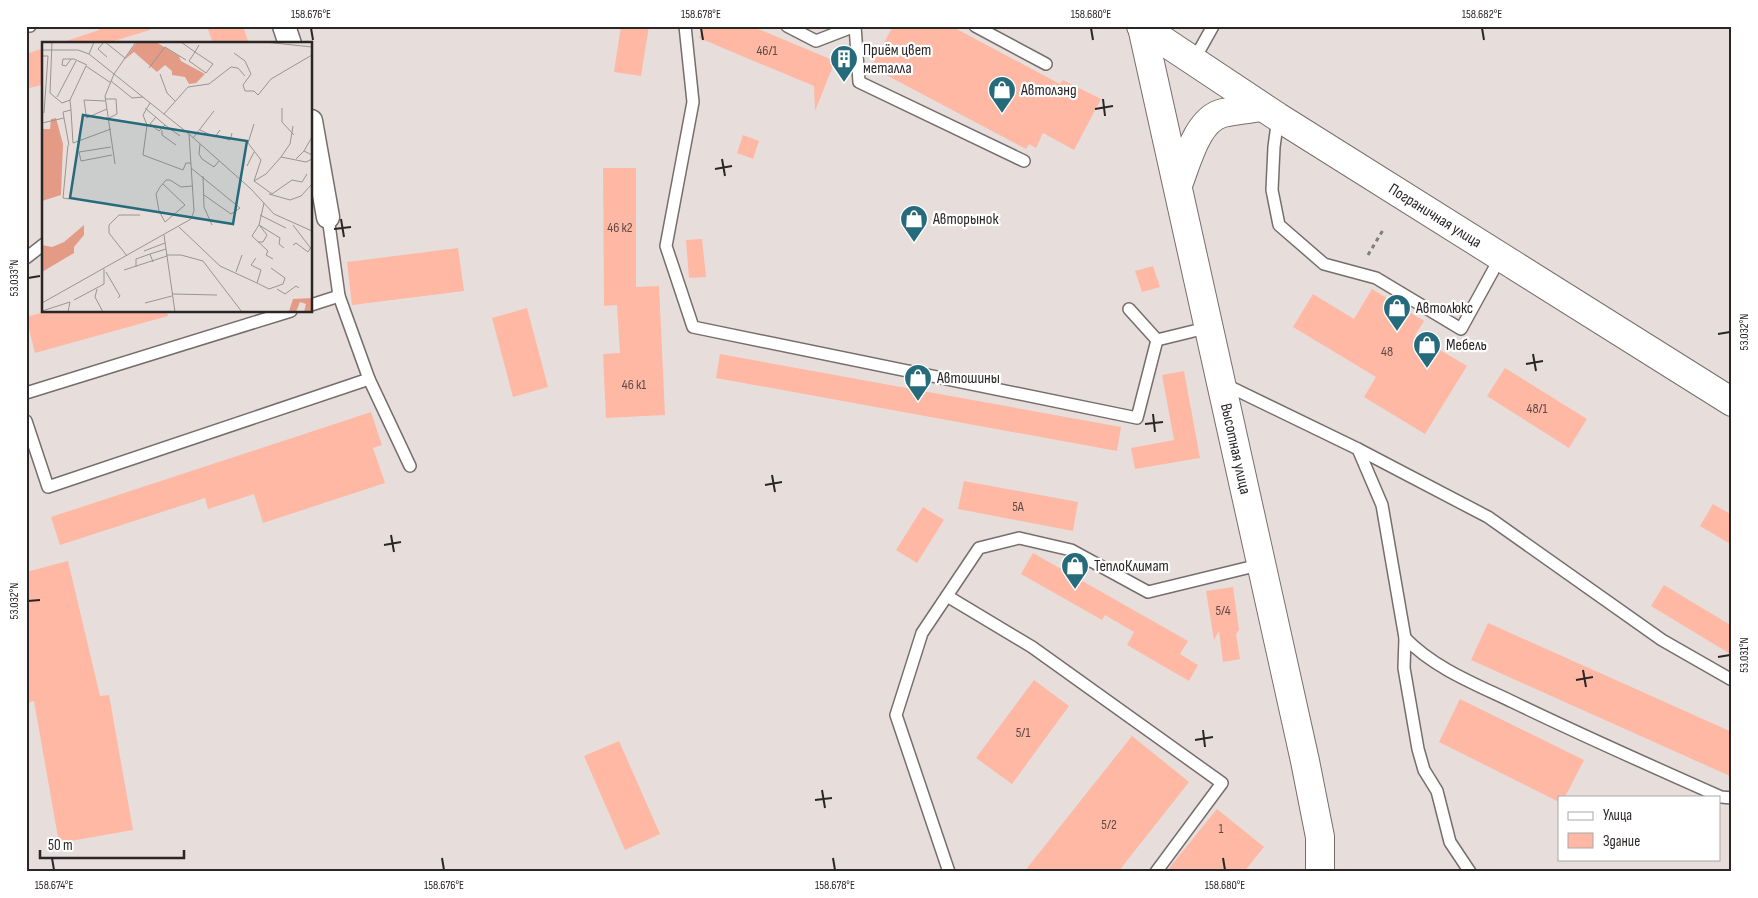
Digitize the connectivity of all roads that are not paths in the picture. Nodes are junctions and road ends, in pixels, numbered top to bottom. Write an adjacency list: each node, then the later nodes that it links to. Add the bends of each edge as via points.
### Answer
1 (284, 26): 8 (street)
2 (685, 26): 24 (lane, via 693,102 666,246 693,327 1137,418)
3 (787, 26): 4 (lane, via 816,41)
4 (855, 26): 13 (lane, via 859,82)
5 (975, 26): 10 (lane)
6 (1142, 26): 9 (street, Пограничная улица); 14 (street, Высотная улица)
7 (1213, 26): 9 (lane)
8 (289, 42)
9 (1194, 60): 11 (street, Пограничная улица)
10 (1046, 64)
11 (1270, 112): 14 (street, via 1223,113 1207,122 1198,134); 18 (street, Пограничная улица); 18 (lane, via 1274,147 1272,190 1279,225 1324,264 1376,278 1461,329)
12 (312, 126): 15 (street)
13 (1024, 161)
14 (1178, 185): 23 (street, Высотная улица)
15 (328, 217): 19 (lane)
16 (42, 246): 17 (lane)
17 (26, 258)
18 (1500, 258): 28 (street, Пограничная улица)
19 (339, 296): 20 (lane); 25 (lane)
20 (312, 305)
21 (1129, 309): 24 (lane)
22 (288, 312): 27 (lane)
23 (1210, 328): 24 (lane); 26 (street, Высотная улица)
24 (1156, 340)
25 (370, 379): 29 (lane, via 48,486); 31 (lane)
26 (1223, 384): 30 (lane); 32 (street, Высотная улица)
27 (26, 393)
28 (1732, 402)
29 (26, 421)
30 (1358, 449): 34 (lane, via 1382,505); 35 (lane, via 1488,517 1662,640)
31 (410, 466)
32 (1263, 564): 33 (lane, via 1148,592 1071,550 1019,538 979,548); 39 (street, Высотная улица, via 1318,825)
33 (947, 596): 37 (lane, via 922,633 896,715); 38 (lane, via 1032,647 1222,783)
34 (1405, 638): 36 (lane, via 1426,657 1477,685); 40 (lane, via 1404,668 1418,749 1424,770 1437,791 1450,842)
35 (1732, 680)
36 (1719, 796)
37 (949, 872)
38 (1156, 872)
39 (1320, 872)
40 (1470, 872)

